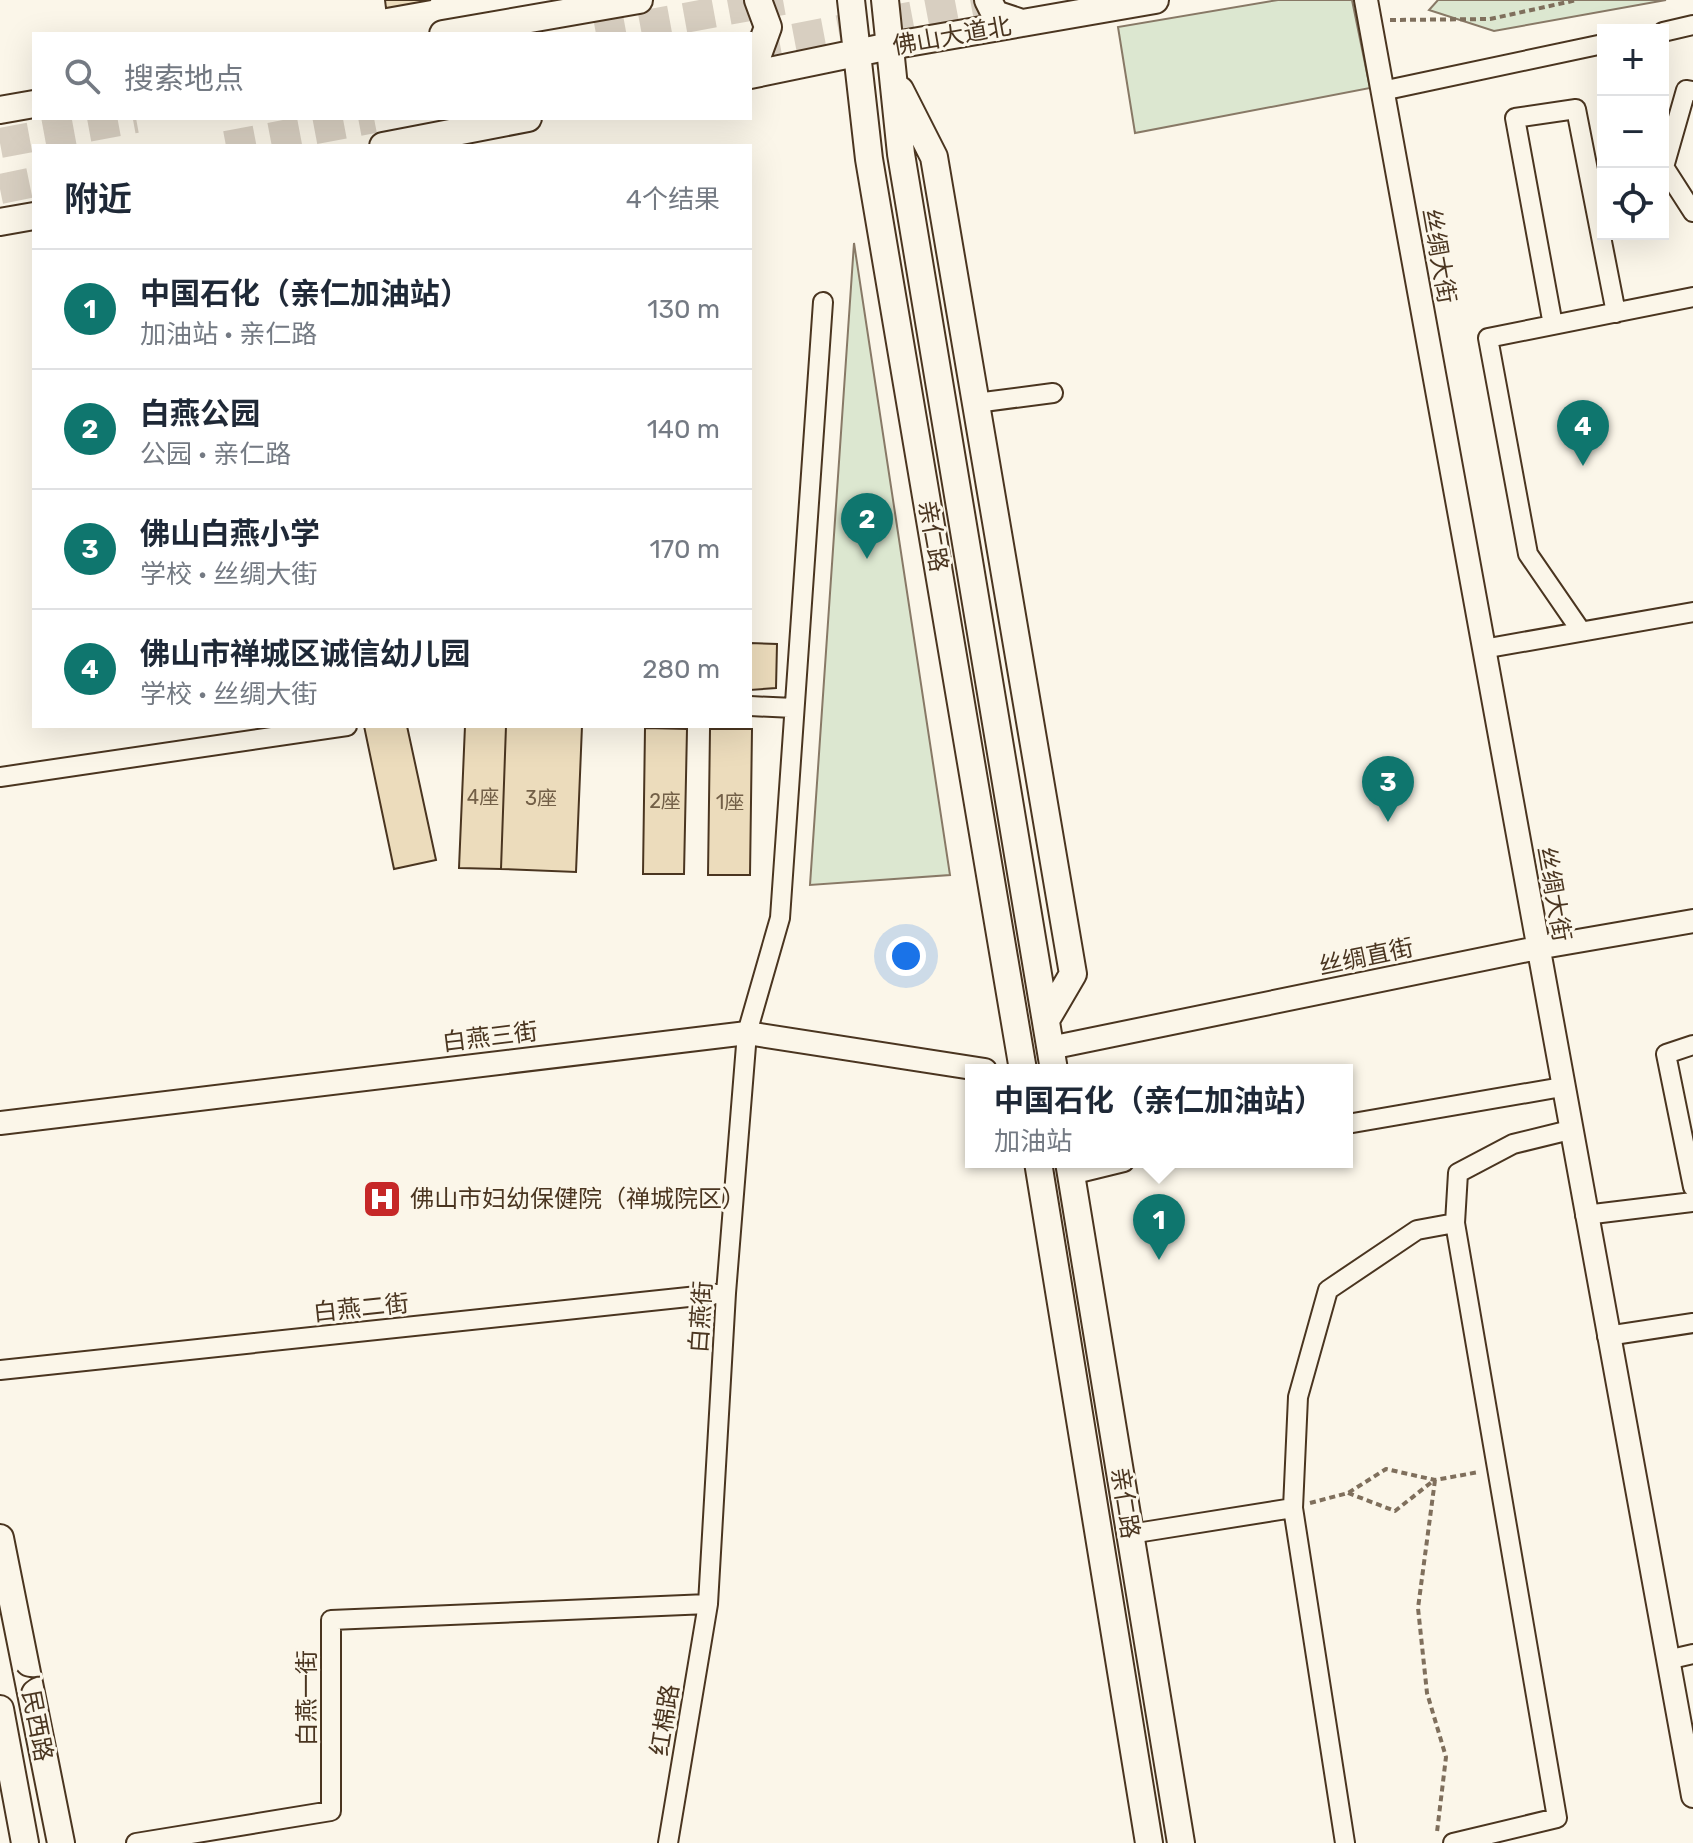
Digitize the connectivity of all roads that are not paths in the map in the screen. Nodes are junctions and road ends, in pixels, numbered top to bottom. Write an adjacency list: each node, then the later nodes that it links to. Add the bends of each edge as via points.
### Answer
1 (639, 0): 11 (main road)
2 (758, 0): 15 (main road, via 768,27)
3 (851, 0): 14 (main road, 亲仁路)
4 (885, 0): 13 (main road, 亲仁路)
5 (988, 0): 8 (main road, via 995,14)
6 (1155, 0): 8 (main road, 佛山大道北)
7 (1368, 10): 18 (street, 丝绸大街)
8 (1023, 24): 13 (main road, 佛山大道北)
9 (1693, 25): 10 (street)
10 (1669, 31)
11 (455, 32)
12 (1597, 45): 18 (street)
13 (890, 46): 14 (main road, 佛山大道北); 17 (main road, 亲仁路)
14 (858, 53): 16 (main road, 佛山大道北); 46 (main road, 亲仁路, via 869,159)
15 (752, 65)
16 (752, 75)
17 (893, 76): 32 (main road, via 934,157); 42 (main road, 亲仁路, via 901,154)
18 (1382, 91): 35 (street, 丝绸大街)
19 (1693, 91): 24 (street, via 1686,90 1664,167)
20 (32, 104): 21 (main road)
21 (0, 110)
22 (518, 120): 23 (main road)
23 (393, 144)
24 (1693, 212)
25 (32, 216): 26 (main road)
26 (0, 222)
27 (1693, 297): 29 (street)
28 (823, 302): 37 (street, 白燕街)
29 (1616, 313): 30 (street); 30 (street, via 1576,109 1515,118)
30 (1553, 325): 34 (street, via 1488,338 1528,554)
31 (1053, 393): 32 (street)
32 (976, 403): 42 (main road, via 1073,974)
33 (1693, 612): 34 (street)
34 (1581, 631): 35 (street)
35 (1483, 649): 41 (street, 丝绸大街)
36 (752, 706): 37 (street)
37 (794, 708): 43 (street, 白燕街, via 780,918)
38 (333, 728): 39 (street)
39 (0, 777)
40 (1693, 921): 41 (street, 丝绸直街)
41 (1537, 948): 45 (street, 丝绸直街); 48 (street, 丝绸大街)
42 (1046, 1020): 45 (main road, 亲仁路)
43 (747, 1033): 47 (street, 白燕三街); 49 (street, 白燕三街); 58 (street, 白燕街)
44 (1693, 1045): 54 (street, via 1666,1054)
45 (1052, 1059)
46 (1022, 1064)
47 (965, 1067)
48 (1562, 1087): 50 (street); 51 (street, 丝绸大街)
49 (0, 1123)
50 (1353, 1123)
51 (1570, 1130): 56 (street, 丝绸大街); 57 (street, via 1513,1144 1458,1173)
52 (1039, 1168): 74 (main road, 亲仁路)
53 (1070, 1168): 63 (main road, 亲仁路)
54 (1693, 1187)
55 (1693, 1202): 56 (street)
56 (1585, 1215): 60 (street, 丝绸大街)
57 (1455, 1223): 62 (street, via 1417,1230 1328,1290 1298,1397); 77 (street, via 1557,1818)
58 (726, 1293): 61 (street, 白燕二街); 65 (street, 白燕街)
59 (1693, 1323): 60 (street)
60 (1607, 1336): 67 (street, 丝绸大街)
61 (0, 1370)
62 (1293, 1508): 63 (street); 76 (street)
63 (1130, 1534): 75 (main road, 亲仁路)
64 (0, 1538): 71 (main road, 人民西路)
65 (708, 1604): 72 (street, 白燕一街, via 331,1620 331,1811); 73 (street, 红棉路)
66 (1693, 1654): 67 (street)
67 (1667, 1660): 69 (street, 丝绸大街)
68 (0, 1709): 70 (main road, 人民西路)
69 (1693, 1796)
70 (25, 1843)
71 (61, 1843)
72 (136, 1843)
73 (668, 1843)
74 (1149, 1843)
75 (1181, 1843)
76 (1345, 1843)
77 (1453, 1843)

